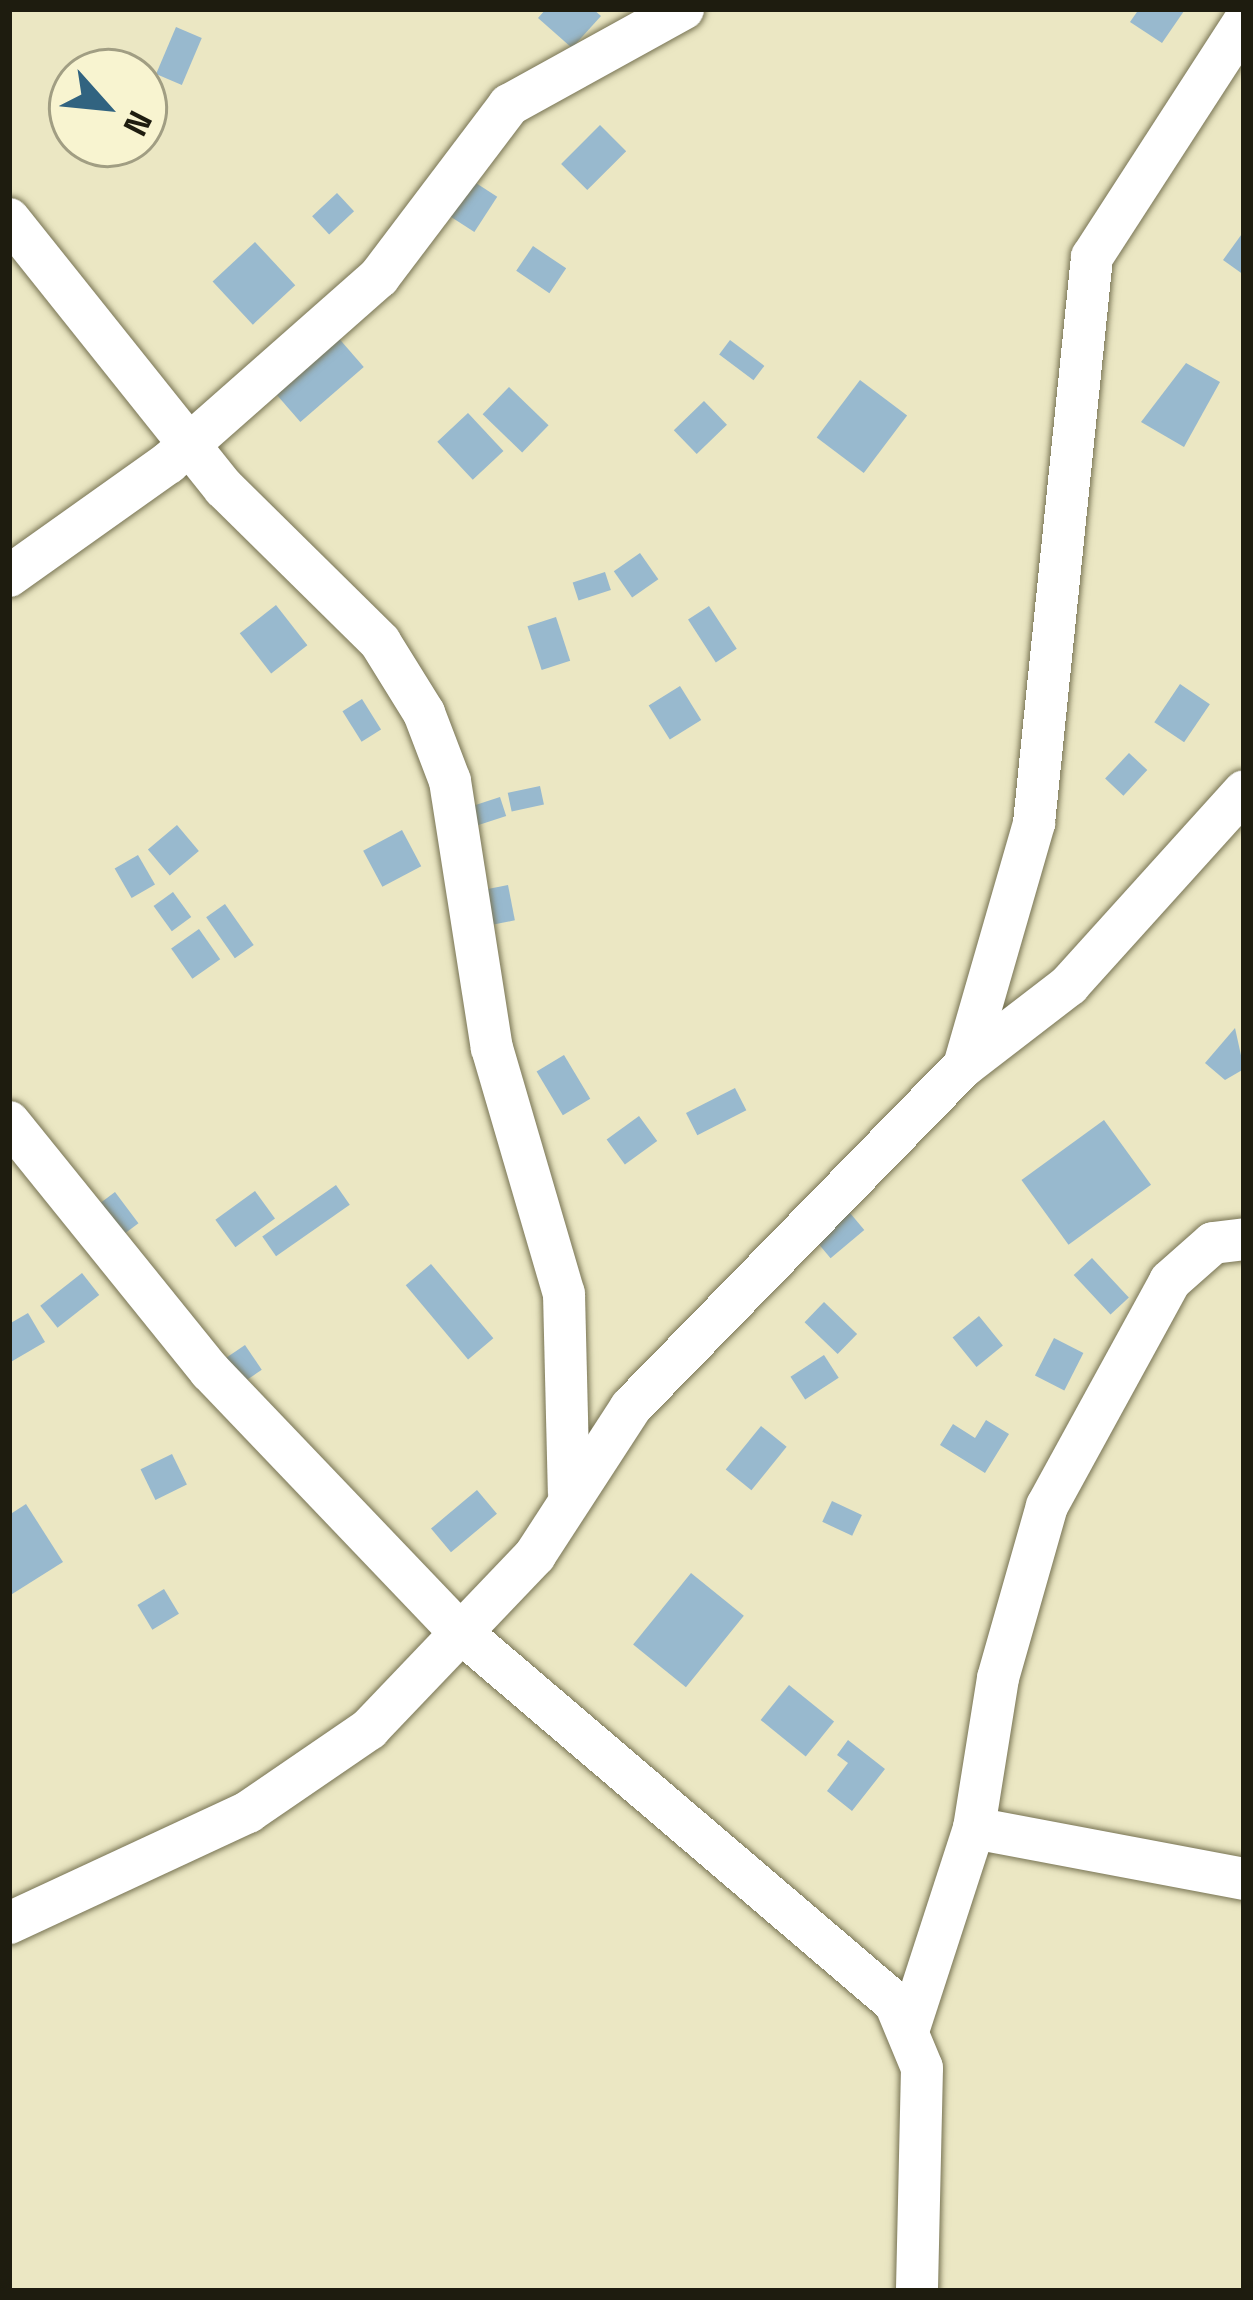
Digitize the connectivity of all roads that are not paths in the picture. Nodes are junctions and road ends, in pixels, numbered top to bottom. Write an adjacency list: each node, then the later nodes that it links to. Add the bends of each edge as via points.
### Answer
1 (683, 9): 4 (street, via 509,105 379,278)
2 (1244, 22): 7 (street, via 1092,257 1034,823)
3 (9, 219): 4 (street)
4 (192, 440): 5 (street); 10 (street, via 224,488 380,641 450,781 492,1048 564,1294 575,1403)
5 (9, 577)
6 (1244, 791): 7 (street, via 1070,985)
7 (964, 1066): 10 (street, via 631,1407)
8 (9, 1122): 11 (street, via 210,1371)
9 (1244, 1239): 12 (street, via 1213,1243 1169,1281 1047,1505 998,1678)
10 (569, 1493): 11 (street, via 535,1555)
11 (456, 1628): 14 (street, via 369,1730 322,1765 248,1812); 15 (street)
12 (974, 1828): 13 (street); 15 (street)
13 (1244, 1879)
14 (9, 1922)
15 (910, 2025): 16 (street, via 922,2068)
16 (917, 2291)

